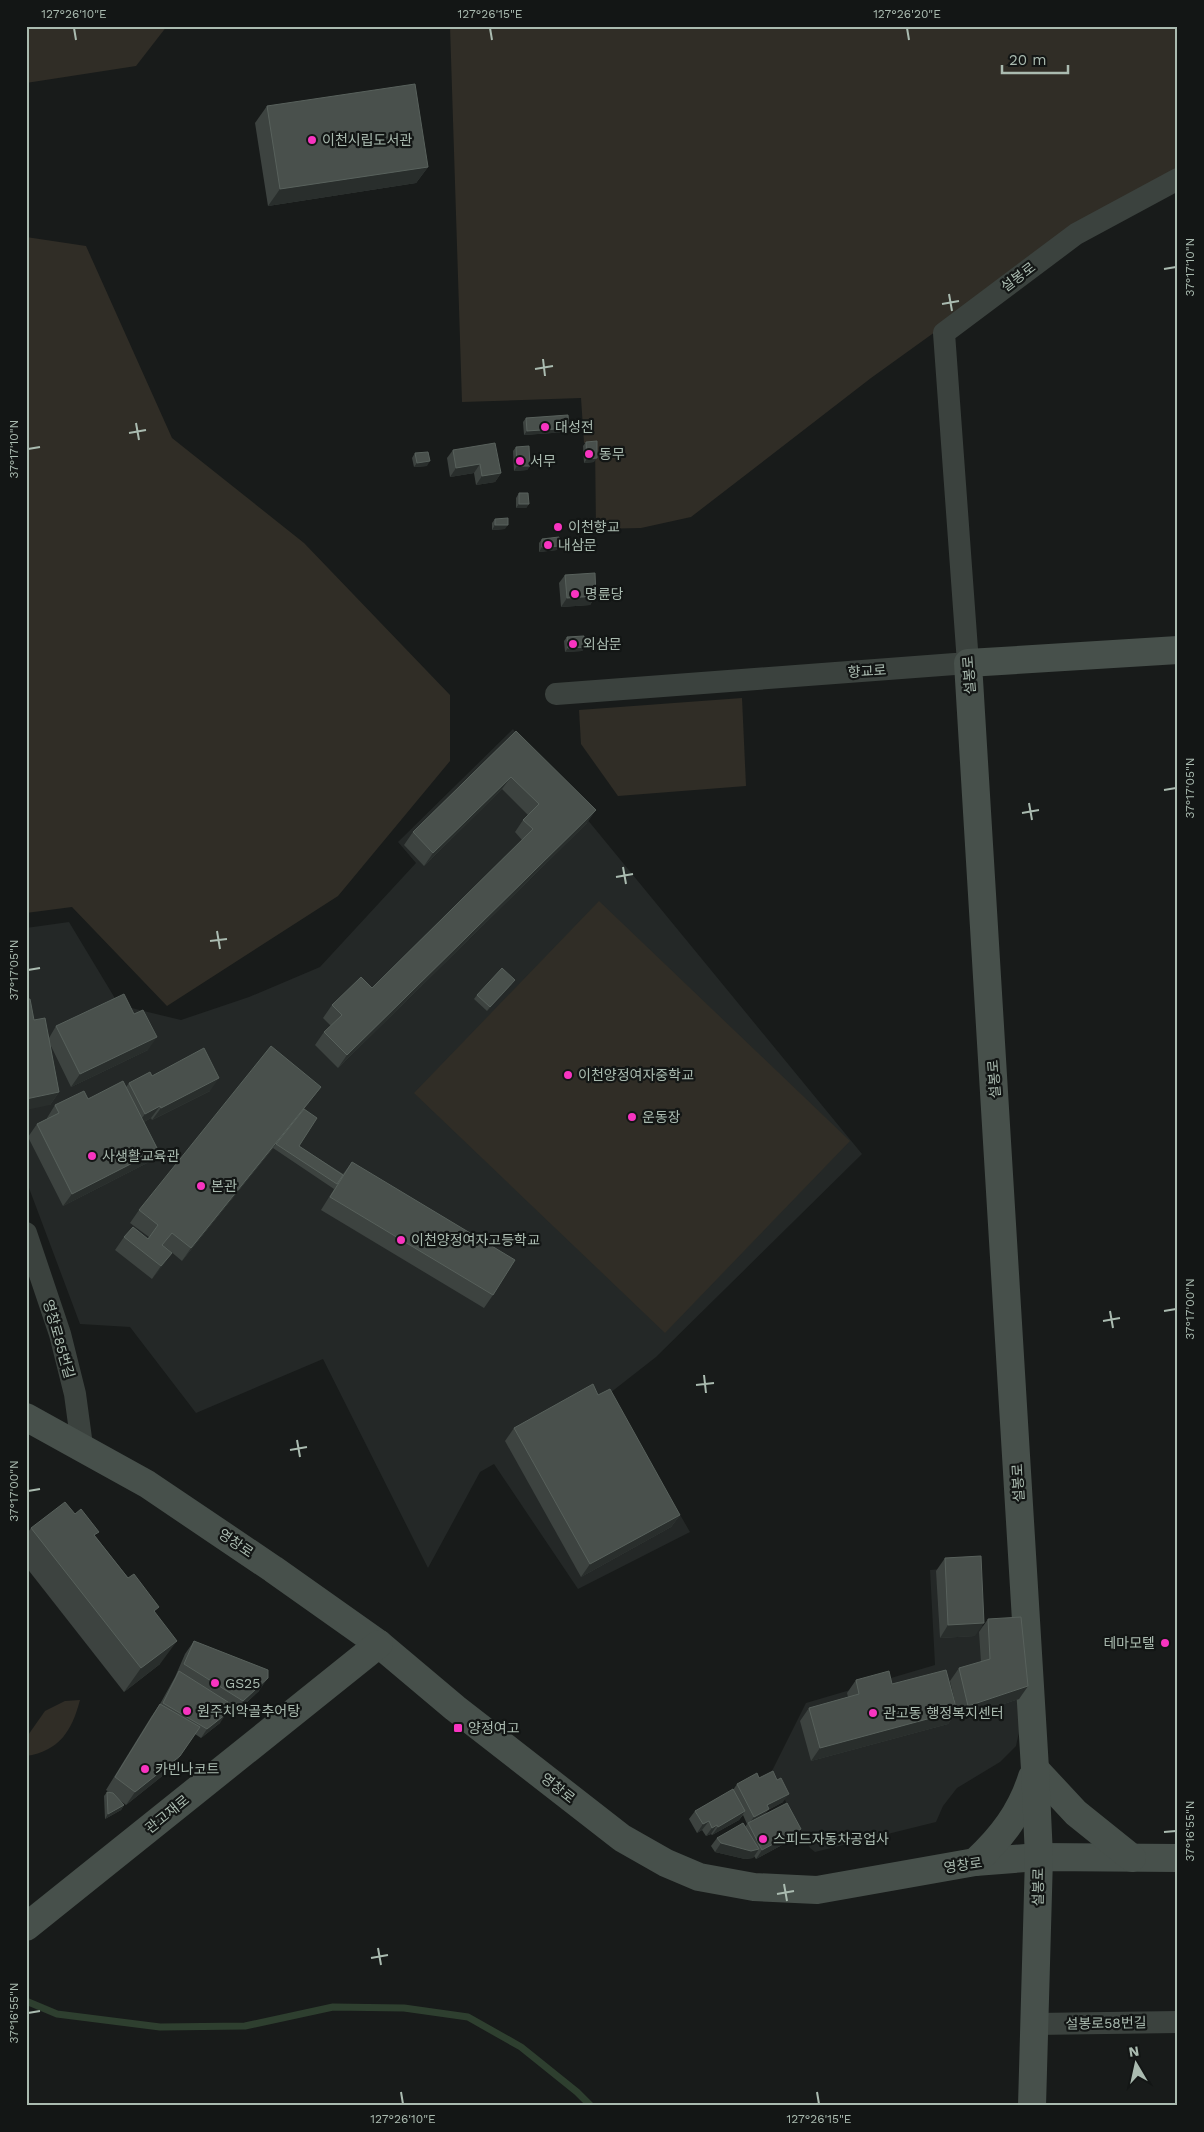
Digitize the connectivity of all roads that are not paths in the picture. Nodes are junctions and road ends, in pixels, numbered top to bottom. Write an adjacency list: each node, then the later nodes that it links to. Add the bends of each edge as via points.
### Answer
1 (1178, 179): 3 (street, 설봉로, via 1076,234 944,333)
2 (1178, 650): 3 (street, 향교로)
3 (968, 663): 4 (street, 향교로); 9 (street, 설봉로)
4 (556, 694)
5 (26, 1233): 7 (street, 영창로85번길, via 60,1334 75,1394)
6 (26, 1417): 7 (street, 영창로)
7 (82, 1446): 8 (street, 영창로, via 147,1484)
8 (379, 1644): 13 (street, 영창로, via 455,1708 622,1838 699,1877 754,1887 817,1890); 14 (street, 관고재로)
9 (1035, 1769): 10 (street, 설봉로); 11 (street, via 1076,1813); 13 (street, via 1023,1804 996,1842)
10 (1039, 1857): 11 (street, 영창로); 13 (street, 영창로); 16 (street, 설봉로)
11 (1132, 1858): 12 (street, 영창로)
12 (1178, 1858)
13 (975, 1862)
14 (26, 1927)
15 (1178, 2022): 16 (street, 설봉로58번길)
16 (1035, 2024): 17 (street, 설봉로)
17 (1032, 2106)

